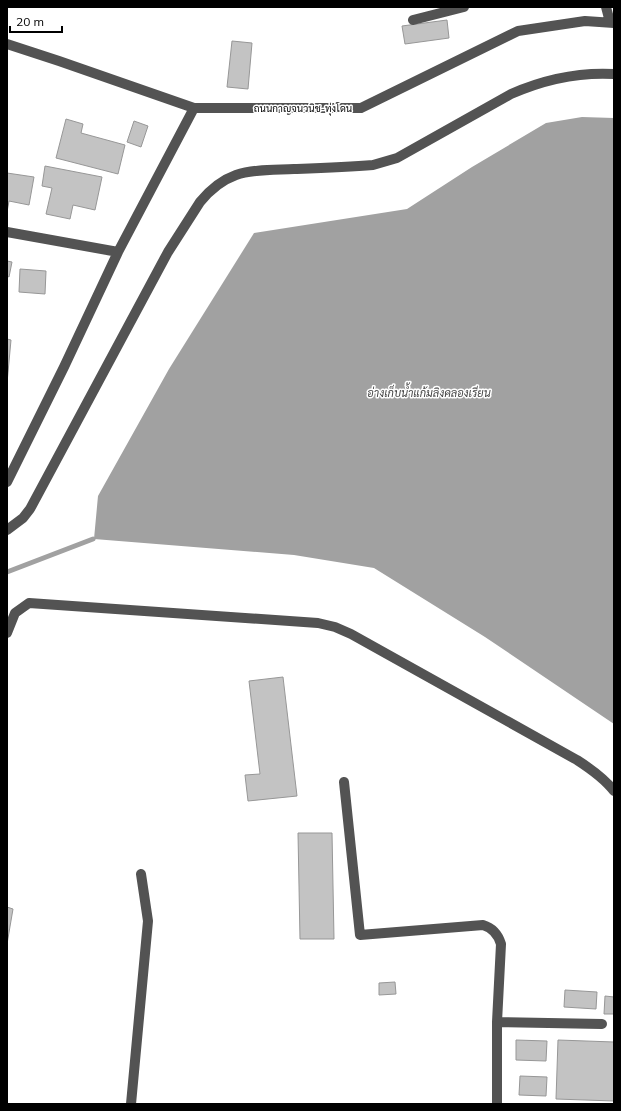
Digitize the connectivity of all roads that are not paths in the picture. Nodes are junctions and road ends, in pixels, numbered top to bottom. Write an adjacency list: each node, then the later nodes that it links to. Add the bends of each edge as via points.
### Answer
1 (464, 7): 3 (street)
2 (606, 7): 4 (street)
3 (412, 20)
4 (612, 22): 7 (street, ถนนกาญจนวนิช-ทุ่งโดน, via 585,21 518,31 361,108)
5 (7, 44): 7 (street, ถนนกาญจนวนิช-ทุ่งโดน)
6 (614, 74): 11 (street, via 595,73 567,77 528,87 386,162 373,165 251,172 224,181 200,202 168,252 36,500 23,518)
7 (194, 108): 9 (street)
8 (7, 232): 9 (street)
9 (118, 252): 10 (street)
10 (7, 482)
11 (7, 530)
12 (7, 633): 14 (street, via 15,613 29,603 318,623 335,627 577,760 595,772)
13 (344, 782): 16 (street, via 360,936 480,925 489,927 496,933 501,944)
14 (614, 791)
15 (141, 874): 18 (street, via 148,921)
16 (497, 1022): 17 (street); 19 (street)
17 (602, 1024)
18 (131, 1104)
19 (497, 1104)

